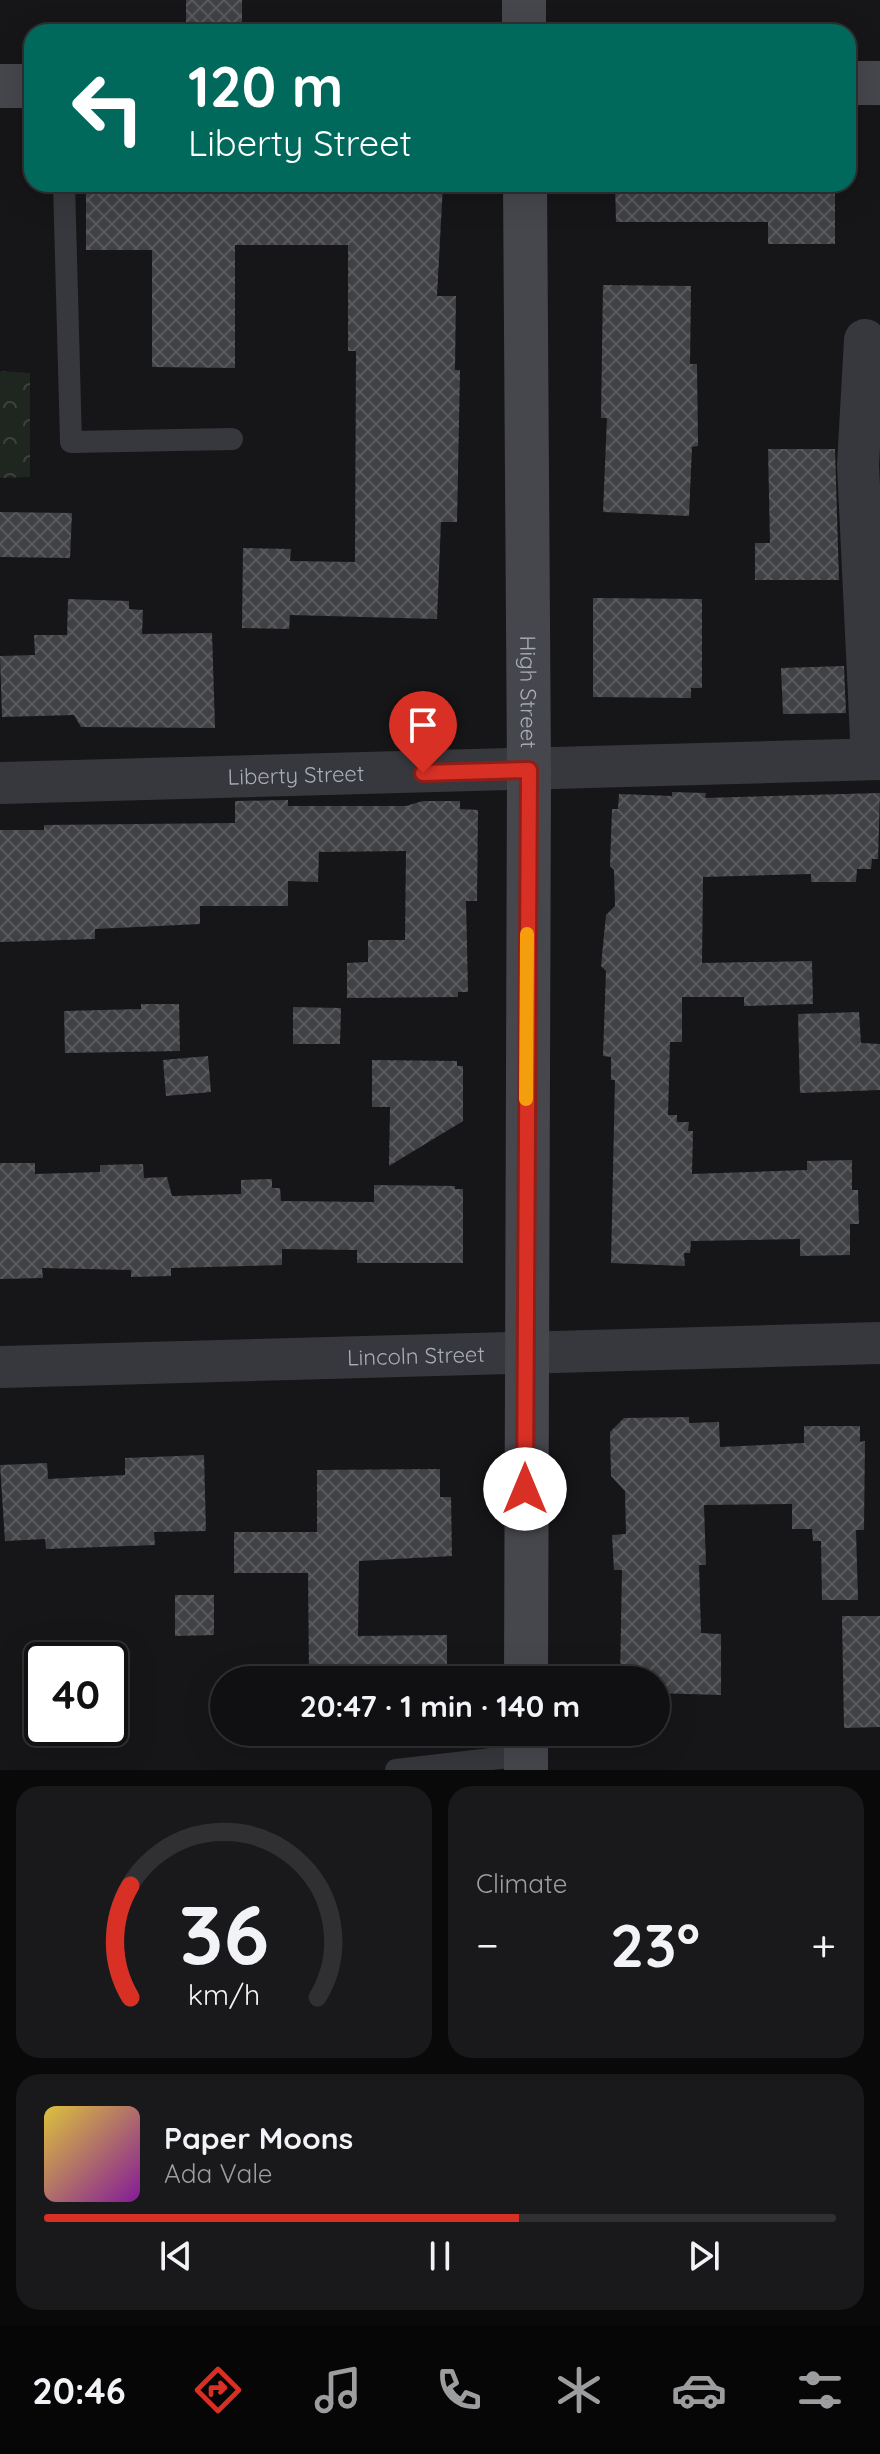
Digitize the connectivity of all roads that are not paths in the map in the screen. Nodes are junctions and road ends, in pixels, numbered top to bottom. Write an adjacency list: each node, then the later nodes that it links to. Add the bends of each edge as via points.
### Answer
1 (524, 0): 2 (street)
2 (524, 24)
3 (856, 83): 4 (street)
4 (880, 83)
5 (0, 86): 6 (street)
6 (24, 86)
7 (64, 192): 10 (lane, via 71,442)
8 (525, 192): 12 (street, High Street)
9 (865, 340): 11 (street, via 858,465)
10 (232, 439)
11 (876, 759): 12 (street, Liberty Street)
12 (529, 770): 13 (street, Liberty Street); 15 (street, High Street)
13 (0, 783)
14 (880, 1343): 15 (street, Lincoln Street)
15 (525, 1352): 16 (street, Lincoln Street); 17 (street, High Street)
16 (0, 1367)
17 (526, 1666)
18 (526, 1752): 19 (lane)
19 (396, 1770)

